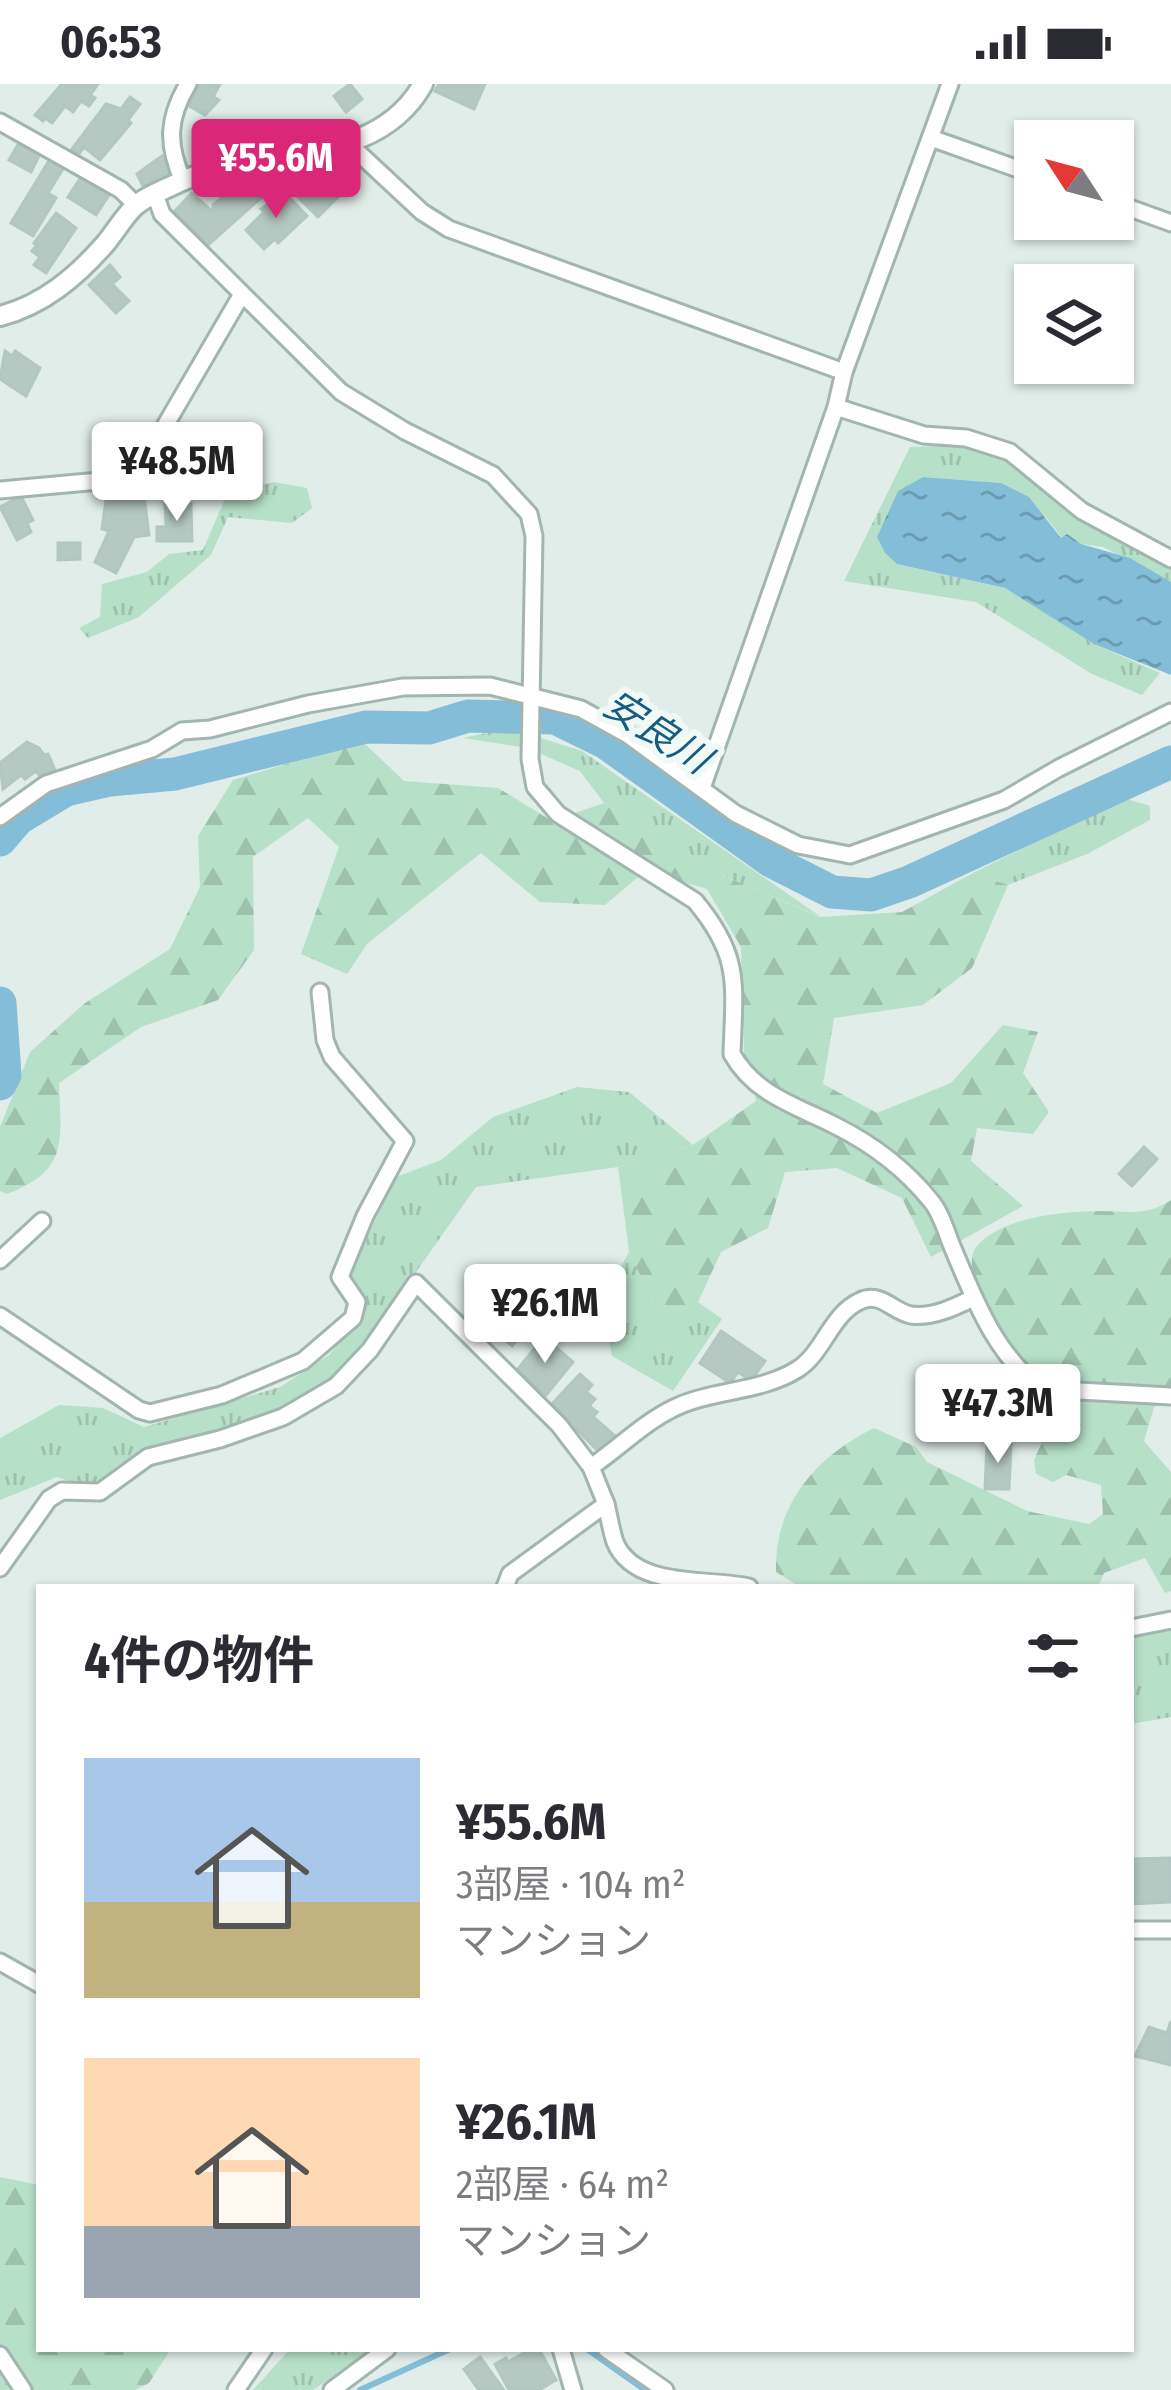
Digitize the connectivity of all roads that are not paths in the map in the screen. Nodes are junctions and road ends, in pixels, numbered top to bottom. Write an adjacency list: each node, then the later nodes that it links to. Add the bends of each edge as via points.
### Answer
1 (188, 84): 8 (street, via 169,128)
2 (423, 84): 6 (street, via 398,118)
3 (950, 84): 5 (street)
4 (0, 122): 10 (street)
5 (931, 138): 7 (street); 15 (street)
6 (349, 144): 8 (street); 15 (street, via 449,229)
7 (1014, 168)
8 (183, 181): 9 (street)
9 (156, 196): 10 (street); 13 (street, via 162,214)
10 (136, 205): 14 (street, via 57,291)
11 (1134, 210): 12 (street)
12 (1171, 223)
13 (242, 294): 17 (street, via 141,467 143,477); 19 (street, via 340,392 493,475 529,514)
14 (0, 316)
15 (844, 372): 16 (street)
16 (836, 407): 18 (street, via 1010,452 1082,511); 21 (street)
17 (0, 490)
18 (1171, 560)
19 (531, 694): 21 (street, via 581,709); 22 (street, via 404,687 182,730 46,784); 26 (street, via 535,787 558,814 695,901 724,938 738,1065 757,1086 838,1127 906,1175 934,1204)
20 (1171, 712): 21 (street, via 1004,800 850,856 778,837)
21 (702, 788)
22 (0, 817)
23 (320, 992): 27 (street, via 332,1057 405,1141 340,1276 357,1302 353,1318 292,1366 150,1413)
24 (42, 1221): 25 (street)
25 (0, 1260)
26 (973, 1298): 28 (street, via 1012,1365 1042,1389); 29 (street, via 917,1316 863,1299 800,1368 675,1407)
27 (0, 1316)
28 (1171, 1396)
29 (591, 1467): 30 (street); 31 (street, via 560,1425 416,1283 336,1386 283,1417 148,1456 100,1492 62,1491)
30 (606, 1504): 32 (street); 33 (street, via 628,1561 646,1572)
31 (0, 1568)
32 (506, 1584)
33 (728, 1584)
34 (1171, 1620): 35 (street)
35 (1134, 1627)
36 (1134, 1930): 37 (street)
37 (1171, 1930)
38 (0, 1962): 39 (street)
39 (36, 1982)
40 (262, 2352): 46 (street)
41 (383, 2352): 47 (street)
42 (562, 2352): 48 (street)
43 (610, 2352): 49 (street)
44 (0, 2355): 45 (street)
45 (23, 2390)
46 (236, 2390)
47 (332, 2390)
48 (573, 2390)
49 (665, 2390)

